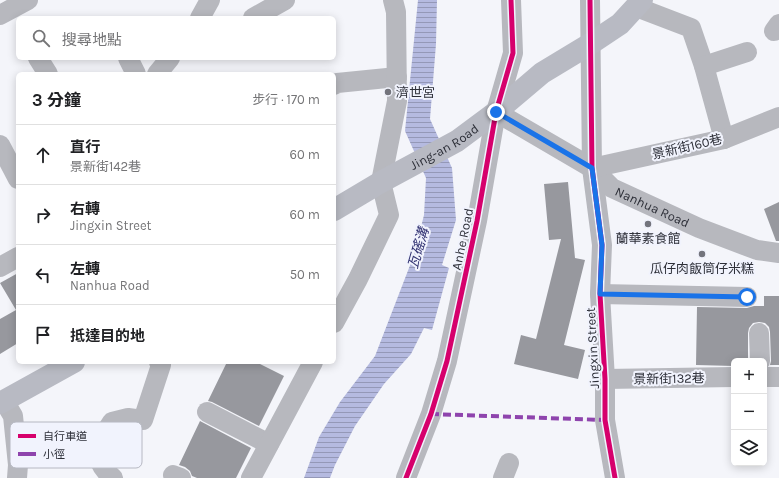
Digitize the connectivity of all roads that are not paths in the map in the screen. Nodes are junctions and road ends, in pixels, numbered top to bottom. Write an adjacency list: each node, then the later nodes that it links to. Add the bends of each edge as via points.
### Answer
1 (28, 0): 8 (street)
2 (210, 0): 9 (street)
3 (285, 0): 10 (street)
4 (393, 0): 20 (street, via 396,12)
5 (511, 0): 22 (street, Anhe Road, via 514,53)
6 (590, 0): 11 (street, Jingxin Street)
7 (639, 3): 11 (main road, Jing-an Road, via 620,24); 16 (street, via 691,28)
8 (4, 9)
9 (201, 16)
10 (257, 16)
11 (590, 44): 22 (main road, Jing-an Road, via 542,73); 26 (street, Jingxin Street)
12 (747, 52): 16 (street)
13 (39, 60): 17 (street)
14 (129, 60): 18 (street)
15 (168, 60): 19 (street)
16 (704, 66): 24 (street)
17 (47, 72)
18 (135, 72)
19 (159, 72)
20 (396, 77): 21 (street); 28 (street, via 397,101)
21 (336, 84)
22 (496, 112): 26 (street, Nanhua Road); 28 (main road, Jing-an Road, via 457,141); 55 (street, Anhe Road, via 477,221 447,361 431,414)
23 (779, 117): 24 (street, 景新街160巷)
24 (724, 139): 26 (street, 景新街160巷)
25 (0, 145): 27 (street)
26 (592, 168): 30 (street, Nanhua Road, via 619,192 699,228 757,250); 33 (street, Jingxin Street, via 602,245)
27 (13, 177)
28 (381, 182): 29 (main road, Jing-an Road); 35 (street, via 389,215)
29 (336, 209)
30 (779, 253)
31 (16, 258): 32 (street)
32 (0, 267)
33 (600, 294): 34 (street); 44 (street, Jingxin Street)
34 (747, 297)
35 (336, 319)
36 (759, 333): 37 (street)
37 (760, 358)
38 (70, 364): 45 (main road)
39 (161, 364): 48 (street, via 143,420 128,418)
40 (312, 364): 49 (street)
41 (731, 377): 44 (street, 景新街132巷)
42 (767, 377): 43 (street)
43 (779, 378)
44 (605, 379): 56 (street, Jingxin Street, via 605,420)
45 (2, 402): 47 (street, via 13,416)
46 (207, 412): 49 (street)
47 (14, 422)
48 (112, 422)
49 (269, 444): 54 (street)
50 (18, 468): 52 (street)
51 (104, 468): 53 (street)
52 (17, 478)
53 (113, 478)
54 (251, 478)
55 (406, 478)
56 (615, 478)

